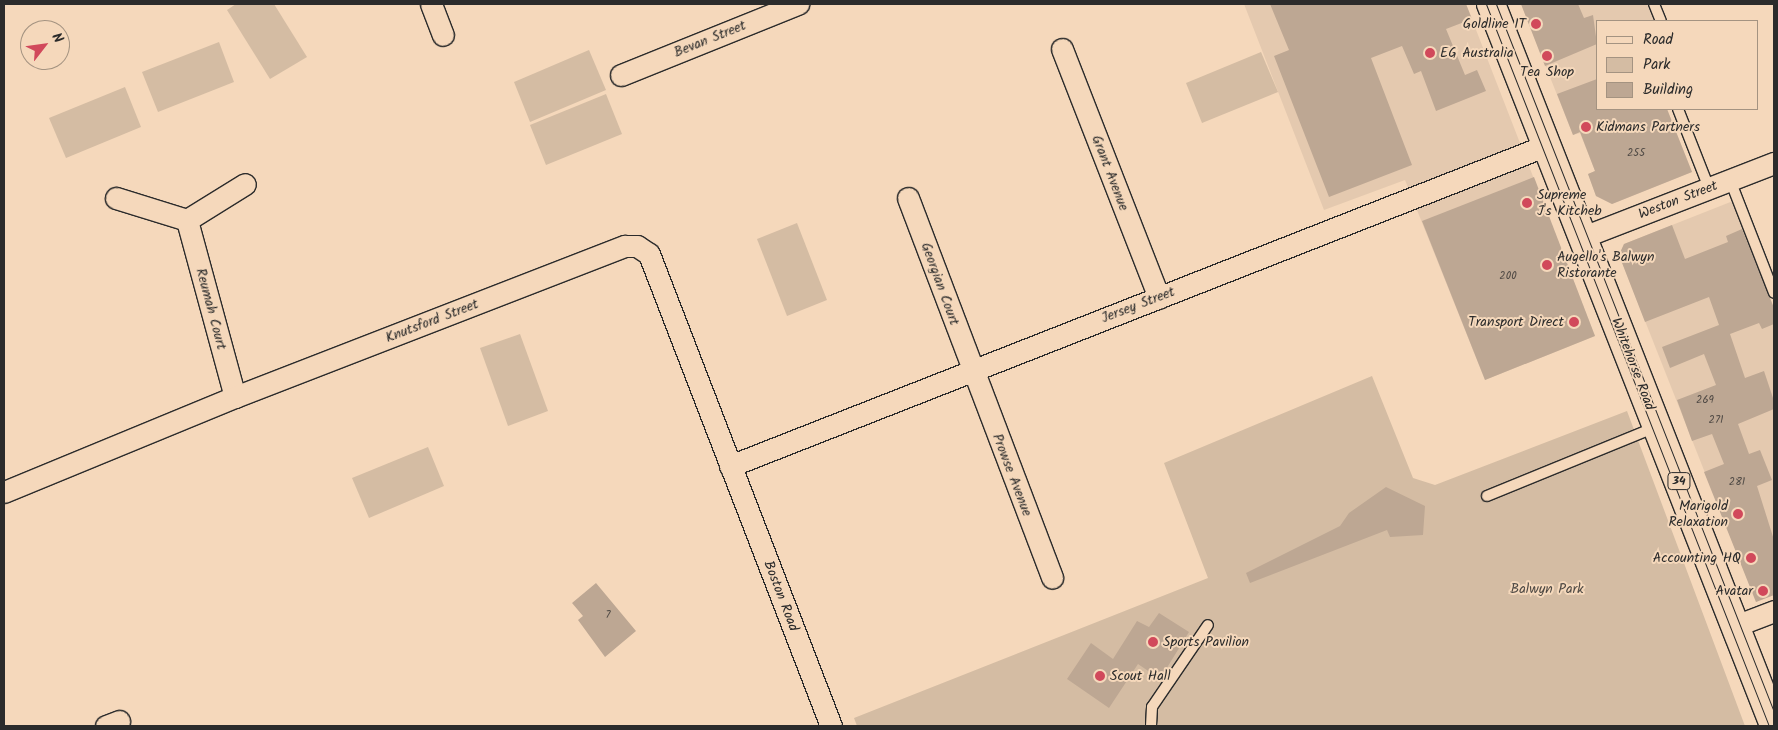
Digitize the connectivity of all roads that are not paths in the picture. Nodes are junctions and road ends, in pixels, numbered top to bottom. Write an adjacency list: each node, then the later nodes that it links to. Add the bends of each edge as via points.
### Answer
1 (431, 4): 6 (street)
2 (798, 4): 8 (street, Bevan Street)
3 (1491, 4): 10 (main road, Whitehorse Road / 34)
4 (1654, 4): 5 (lane)
5 (1661, 20)
6 (442, 35)
7 (1062, 49): 20 (street, Grant Avenue)
8 (621, 75)
9 (1678, 110): 14 (lane)
10 (1547, 145): 18 (main road, Whitehorse Road / 34); 20 (street, Jersey Street)
11 (1774, 163): 12 (street, Weston Street)
12 (1730, 180): 14 (street, Weston Street); 19 (lane)
13 (245, 184): 17 (street)
14 (1709, 188): 18 (street, Weston Street)
15 (116, 198): 17 (street)
16 (908, 198): 21 (street, Georgian Court)
17 (187, 220): 22 (street, Reumah Court)
18 (1583, 237): 23 (main road, Whitehorse Road / 34)
19 (1774, 293)
20 (1159, 298): 21 (street, Jersey Street)
21 (972, 371): 24 (street, Jersey Street); 27 (street, Prowse Avenue)
22 (235, 397): 24 (street, Knutsford Street, via 625,246 637,246 649,254); 25 (street, Knutsford Street)
23 (1657, 426): 26 (lane); 30 (main road, Whitehorse Road / 34)
24 (730, 466): 32 (street, Boston Road)
25 (4, 492)
26 (1487, 496)
27 (1052, 578)
28 (1774, 611): 30 (street)
29 (1208, 625): 33 (lane, via 1152,707)
30 (1735, 626): 31 (main road, Whitehorse Road / 34)
31 (1774, 725)
32 (831, 726)
33 (1151, 726)

